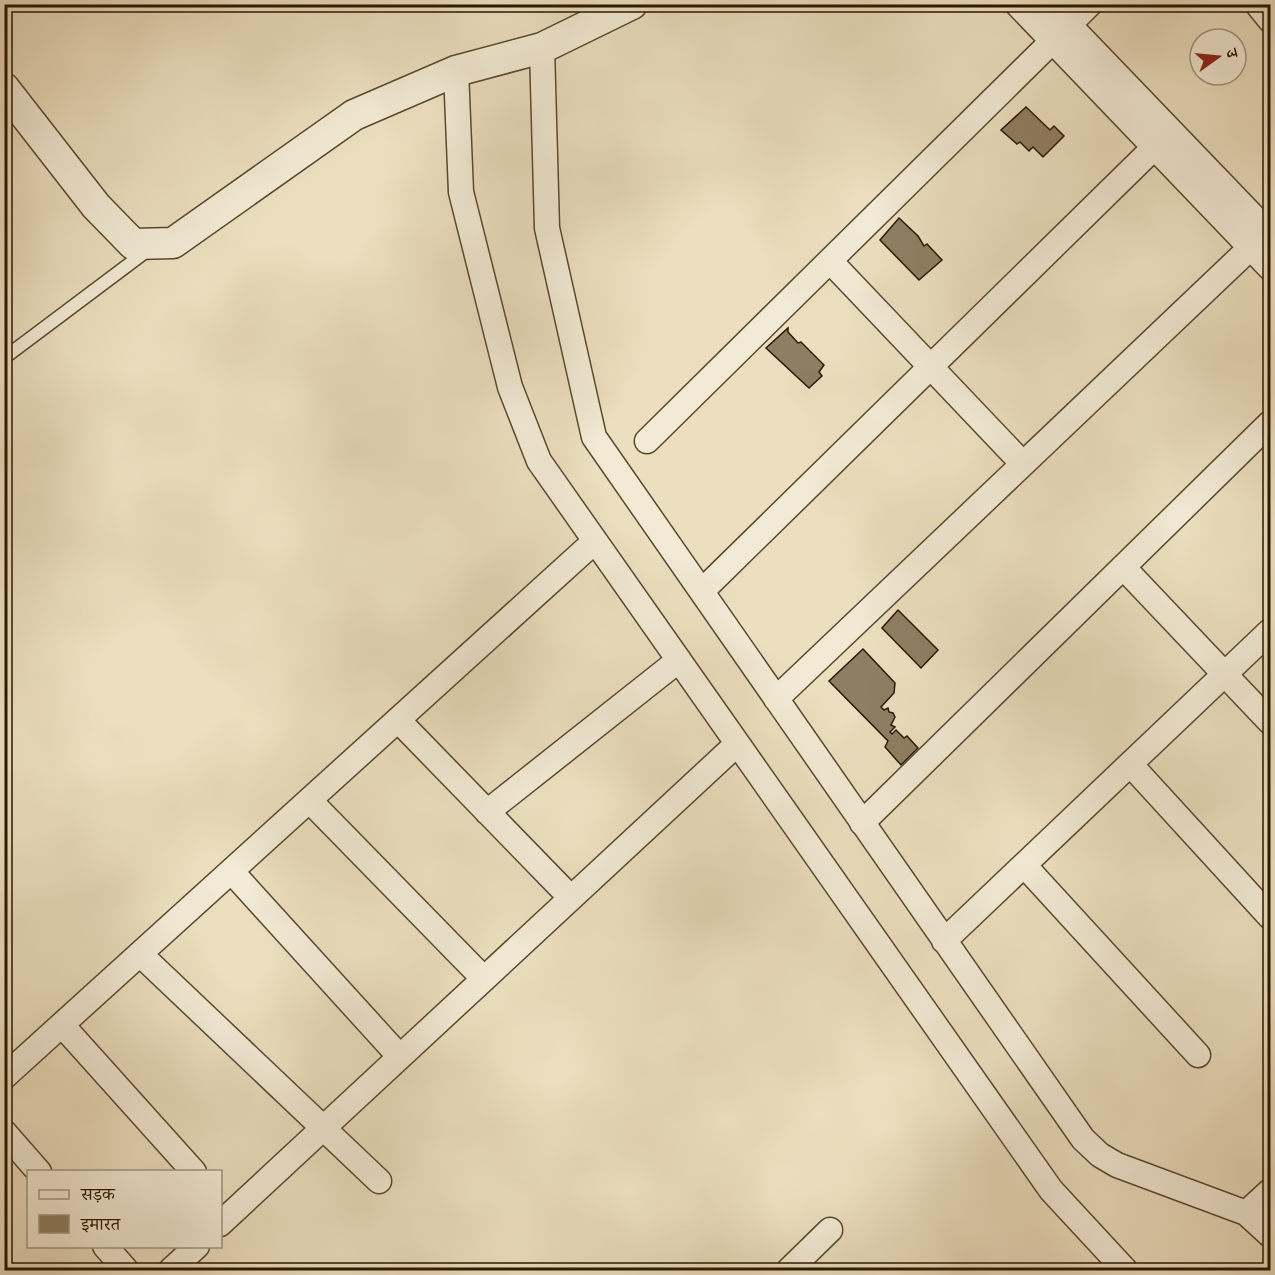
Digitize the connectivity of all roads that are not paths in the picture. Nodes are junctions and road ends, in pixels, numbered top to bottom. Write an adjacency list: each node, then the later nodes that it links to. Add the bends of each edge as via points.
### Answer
1 (632, 4): 8 (street)
2 (1017, 4): 7 (street)
3 (1049, 4): 7 (street)
4 (1090, 4): 7 (street)
5 (1257, 4): 6 (street)
6 (1270, 20)
7 (1061, 33): 11 (street); 14 (street)
8 (542, 48): 9 (street); 23 (street, via 548,228 594,437)
9 (468, 68): 13 (street, via 354,115 173,243); 21 (street, via 461,192 510,387 539,461)
10 (4, 88): 13 (street, via 96,206 133,244)
11 (1162, 139): 12 (street); 17 (street)
12 (1263, 238): 15 (street); 20 (street)
13 (156, 243): 16 (lane)
14 (830, 261): 17 (street); 19 (street)
15 (1270, 268)
16 (4, 358)
17 (931, 366): 20 (street); 23 (street)
18 (1270, 423): 22 (street)
19 (647, 441)
20 (1023, 464): 27 (street)
21 (595, 541): 25 (street); 28 (street)
22 (1123, 567): 26 (street); 34 (street)
23 (702, 591): 27 (street)
24 (1270, 631): 26 (street)
25 (679, 660): 30 (street); 33 (street)
26 (1226, 674): 29 (street); 31 (street)
27 (776, 699): 34 (street)
28 (398, 720): 32 (street); 33 (street)
29 (1270, 722)
30 (737, 744): 37 (street); 61 (street, via 1051,1190)
31 (1130, 764): 35 (street); 38 (street)
32 (309, 801): 36 (street); 41 (street)
33 (487, 812): 37 (street)
34 (862, 823): 39 (street)
35 (1024, 865): 39 (street); 43 (street)
36 (232, 872): 40 (street); 44 (street)
37 (571, 898): 41 (street)
38 (1270, 917)
39 (945, 941): 53 (street, via 1083,1139 1100,1155 1117,1165)
40 (141, 955): 42 (street); 46 (street)
41 (484, 979): 44 (street)
42 (62, 1025): 45 (street); 49 (street)
43 (1198, 1055)
44 (399, 1057): 46 (street)
45 (4, 1077)
46 (324, 1128): 50 (street); 52 (street)
47 (4, 1132): 48 (street)
48 (37, 1170)
49 (192, 1170)
50 (379, 1181)
51 (1270, 1191): 53 (street)
52 (224, 1213)
53 (1246, 1213): 55 (street)
54 (830, 1230): 60 (street)
55 (1270, 1235)
56 (107, 1248): 58 (street)
57 (194, 1248): 59 (street)
58 (126, 1270)
59 (171, 1270)
60 (789, 1270)
61 (1125, 1270)

